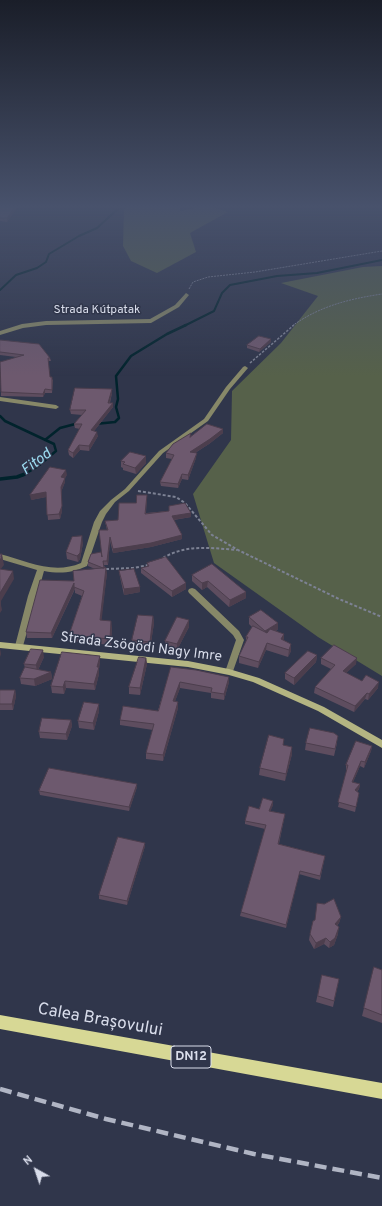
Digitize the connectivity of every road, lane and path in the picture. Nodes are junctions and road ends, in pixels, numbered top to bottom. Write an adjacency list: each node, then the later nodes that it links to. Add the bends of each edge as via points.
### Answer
1 (308, 263): 3 (path, via 208,277 193,282)
2 (382, 294): 5 (path, via 342,302 313,313 278,338)
3 (186, 295): 4 (street, Strada Kútpatak, via 177,306 151,321 46,322)
4 (0, 333)
5 (244, 368): 8 (street, via 206,420 161,452)
6 (0, 399): 7 (street)
7 (56, 407)
8 (127, 490): 9 (path, via 176,497 185,503 212,535); 13 (street, via 103,513 84,564)
9 (238, 550): 11 (path, via 200,547 168,555); 16 (path, via 339,600)
10 (0, 556): 14 (street)
11 (163, 559)
12 (154, 564): 13 (path, via 133,568)
13 (78, 567): 14 (street, via 50,570)
14 (41, 568): 18 (street)
15 (192, 591): 19 (street, via 236,633 240,640)
16 (382, 617)
17 (0, 644): 18 (main road, Strada Zsögödi Nagy Imre)
18 (19, 646): 19 (main road, Strada Zsögödi Nagy Imre, via 188,664)
19 (228, 672): 20 (main road, Strada Zsögödi Nagy Imre, via 256,680 321,709)
20 (382, 744)
21 (0, 1022): 22 (main road, Calea Brașovului / DN12)
22 (382, 1091)

